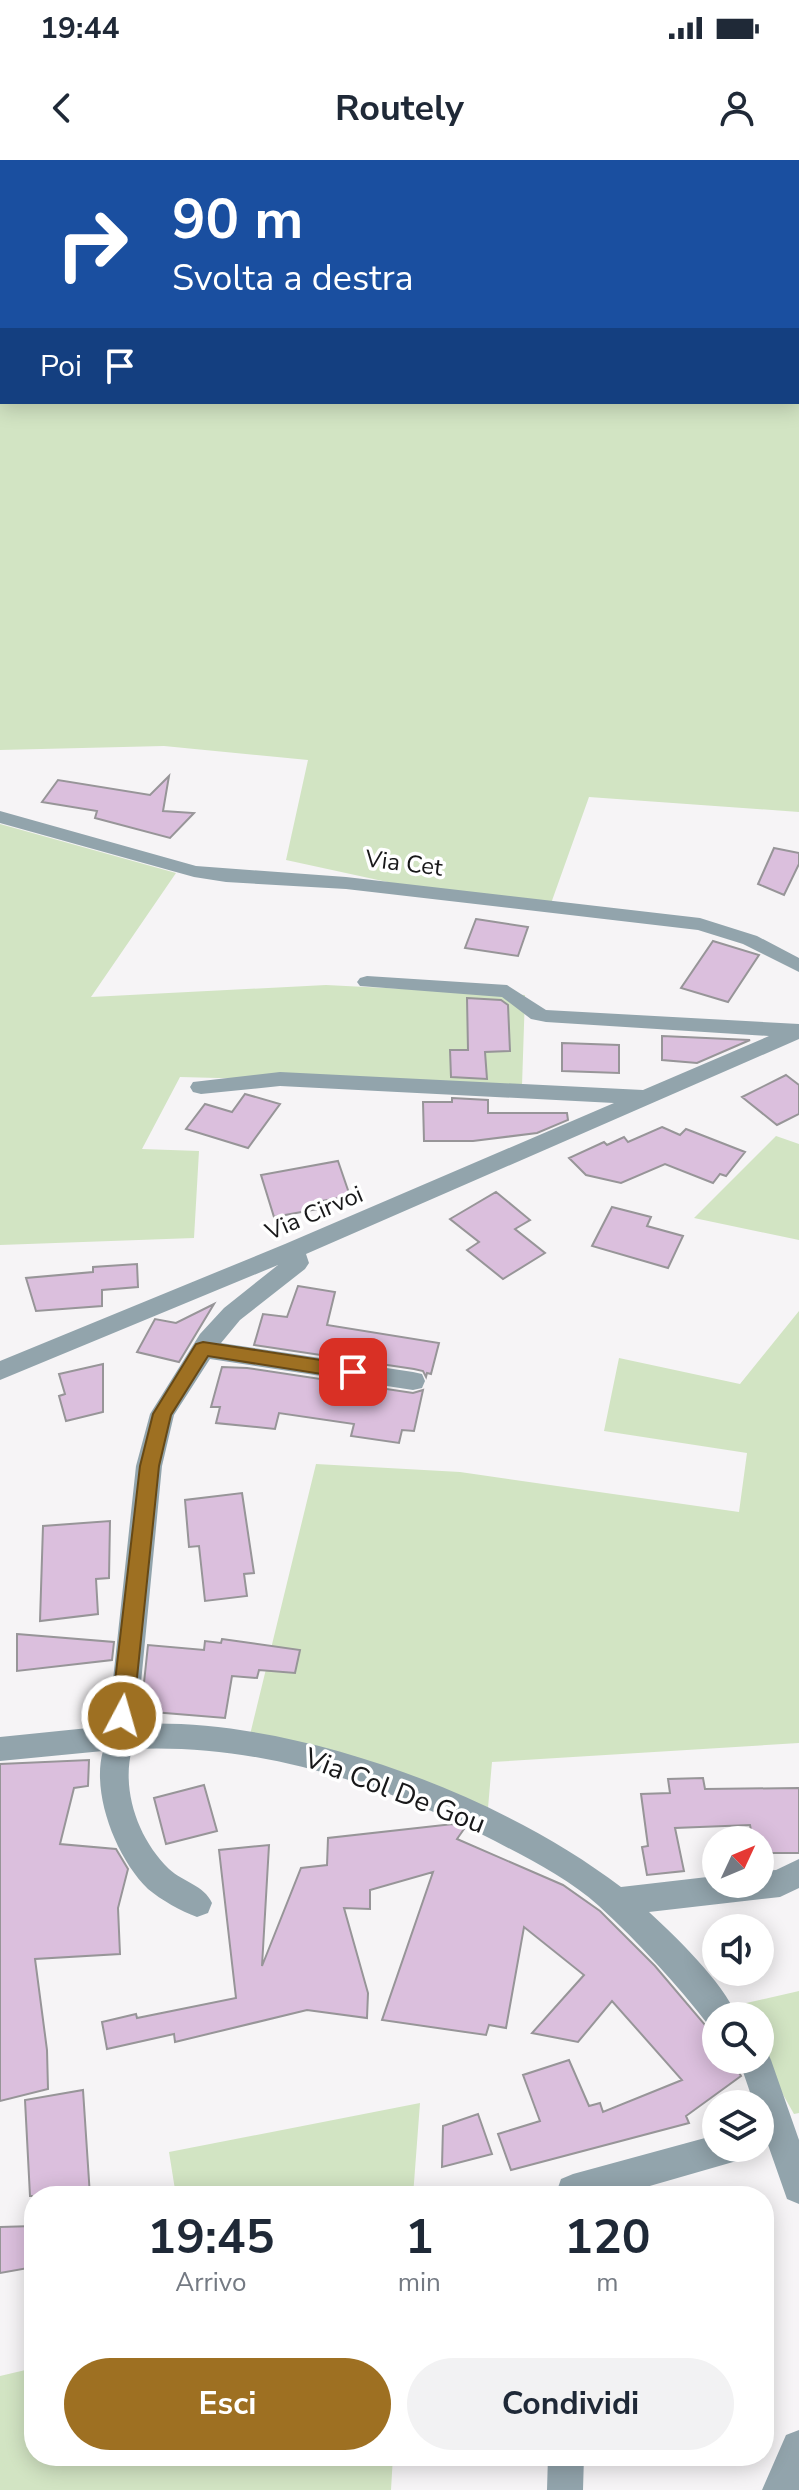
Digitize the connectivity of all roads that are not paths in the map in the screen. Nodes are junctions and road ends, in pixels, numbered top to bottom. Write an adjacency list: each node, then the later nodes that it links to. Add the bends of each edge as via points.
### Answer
1 (0, 817): 2 (street, Via Cet, via 226,876 346,883 700,924 750,940)
2 (799, 966)
3 (367, 982): 4 (street, Via Cirvoi, via 507,991 546,1016)
4 (798, 1032): 6 (street, Via Cirvoi)
5 (201, 1087): 6 (street, Via Cirvoi, via 280,1079)
6 (647, 1097): 7 (street, Via Cirvoi)
7 (293, 1250): 8 (street, via 297,1263 232,1314); 9 (street, Via Cirvoi)
8 (203, 1349): 10 (street); 11 (street, via 162,1414 149,1466)
9 (0, 1371)
10 (413, 1381)
11 (121, 1739): 12 (street, Via Col De Gou); 14 (street, Via Col De Gou, via 192,1737 255,1745 341,1767 491,1826 566,1865); 15 (street, via 112,1770 118,1810 159,1879)
12 (0, 1749)
13 (799, 1873): 14 (street, via 780,1883)
14 (614, 1902): 16 (street, Via Col De Gou)
15 (197, 1903)
16 (709, 2002)
17 (774, 2143): 20 (street)
18 (702, 2155): 19 (street)
19 (591, 2186)
20 (799, 2187)
21 (799, 2448): 24 (street)
22 (566, 2466): 23 (street)
23 (565, 2490)
24 (780, 2490)

